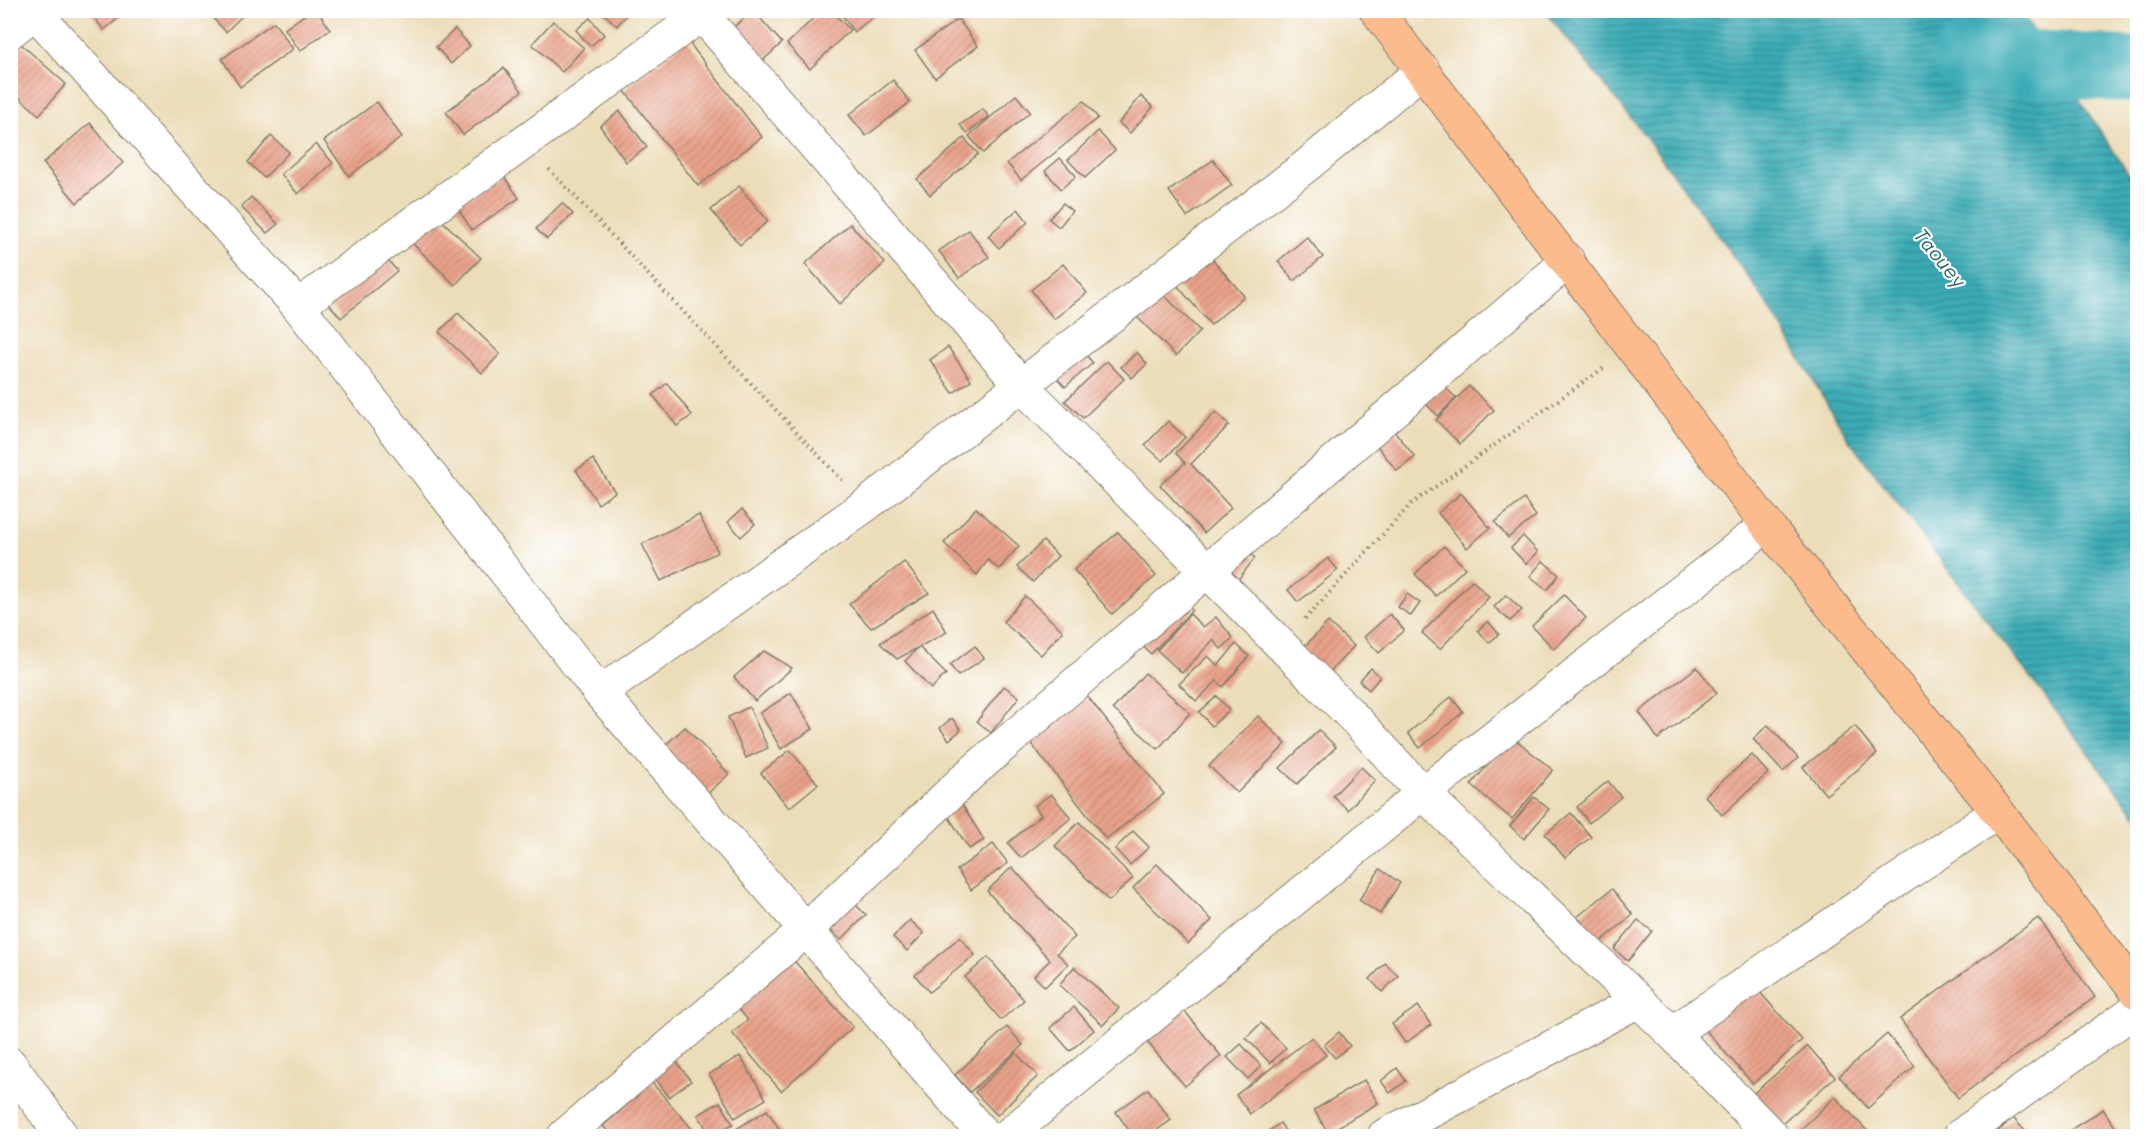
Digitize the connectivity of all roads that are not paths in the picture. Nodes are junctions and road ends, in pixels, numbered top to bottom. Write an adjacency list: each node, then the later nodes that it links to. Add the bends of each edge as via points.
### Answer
1 (1376, 10): 4 (main road)
2 (703, 12): 6 (street); 7 (street)
3 (29, 17): 6 (street)
4 (1423, 70): 5 (main road); 7 (street)
5 (1568, 261): 8 (main road); 9 (street)
6 (298, 306): 10 (street)
7 (1022, 386): 9 (street); 10 (street, via 866,505)
8 (1767, 525): 11 (street); 12 (main road)
9 (1205, 571): 11 (street); 13 (street, via 970,774)
10 (600, 693): 13 (street)
11 (1423, 793): 15 (street); 22 (street)
12 (1998, 812): 14 (main road); 17 (street)
13 (806, 930): 19 (street); 21 (street)
14 (2138, 993)
15 (1638, 1001): 17 (street); 23 (street)
16 (2138, 1008): 25 (street)
17 (1672, 1033): 24 (street)
18 (10, 1064): 20 (street)
19 (574, 1134)
20 (62, 1137)
21 (985, 1137)
22 (1007, 1137)
23 (1384, 1137)
24 (1772, 1137)
25 (1960, 1137)

